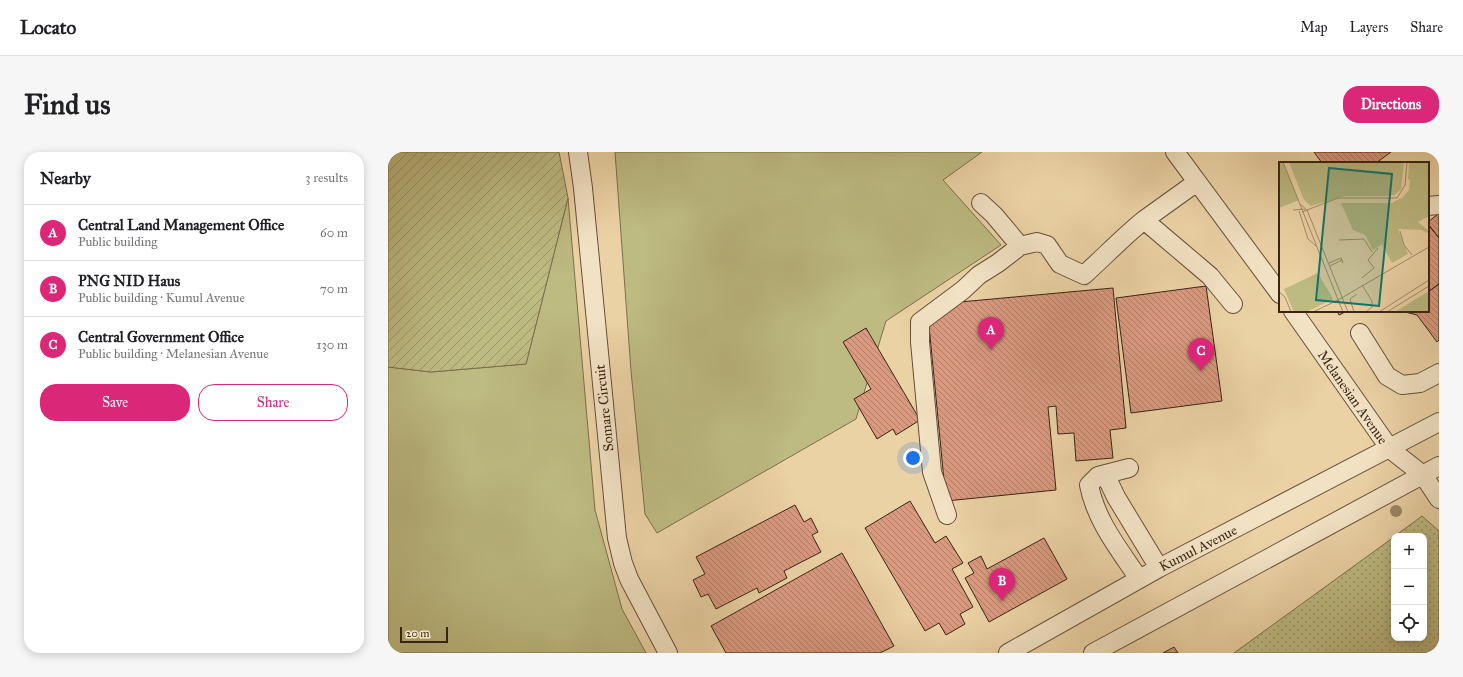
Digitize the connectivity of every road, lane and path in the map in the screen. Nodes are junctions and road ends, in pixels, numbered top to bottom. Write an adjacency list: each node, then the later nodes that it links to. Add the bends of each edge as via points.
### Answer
1 (578, 152): 24 (street, Somare Circuit, via 617,538 622,563 629,580)
2 (1175, 152): 3 (street)
3 (1196, 182): 7 (street); 9 (street)
4 (981, 203): 8 (street)
5 (1439, 205): 6 (street)
6 (1429, 206)
7 (1144, 220): 8 (street, via 1084,275 1060,264 1047,245 1037,242); 10 (street, via 1210,276)
8 (1020, 246): 21 (street, via 920,322 932,472)
9 (1279, 293)
10 (1233, 304)
11 (1294, 312): 15 (street, Melanesian Avenue)
12 (1360, 333): 13 (street, via 1387,376 1402,385 1420,383)
13 (1439, 373)
14 (1439, 422): 15 (street, Kumul Avenue)
15 (1390, 449): 19 (street, Melanesian Avenue); 22 (street, Kumul Avenue)
16 (1439, 466): 19 (street)
17 (1129, 468): 18 (street)
18 (1105, 474): 22 (street); 23 (street, via 1098,476 1089,486 1092,500 1099,517)
19 (1423, 475): 20 (street, Melanesian Avenue); 26 (street)
20 (1439, 499)
21 (947, 515)
22 (1159, 568): 23 (street, Kumul Avenue)
23 (1139, 579): 25 (street, Kumul Avenue)
24 (668, 653)
25 (1008, 653)
26 (1093, 653)

